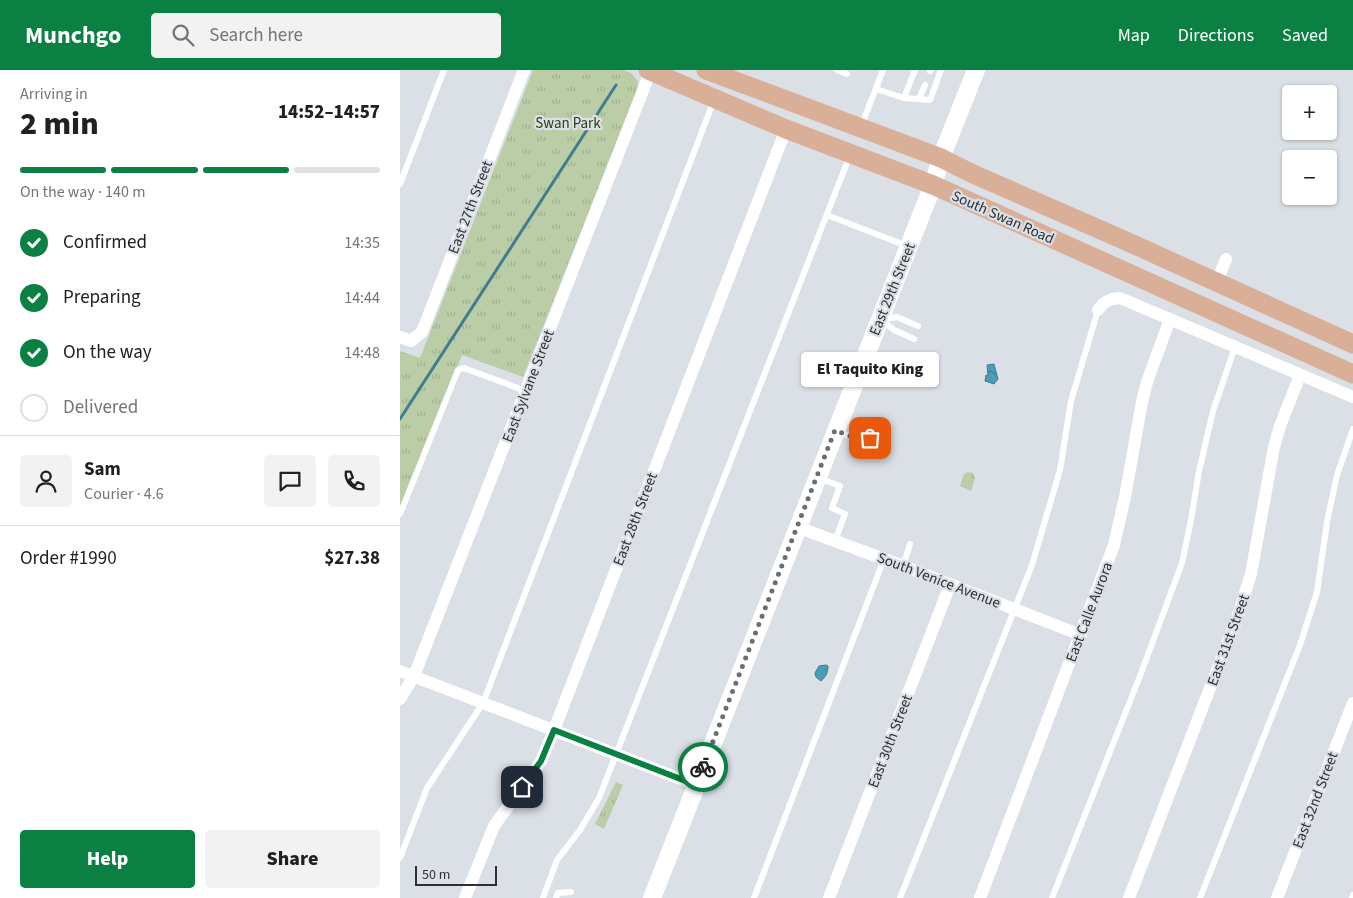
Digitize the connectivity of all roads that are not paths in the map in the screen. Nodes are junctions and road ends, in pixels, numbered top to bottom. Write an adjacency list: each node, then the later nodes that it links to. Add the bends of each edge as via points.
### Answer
1 (444, 70): 20 (lane)
2 (524, 70): 30 (street, East 27th Street, via 422,332)
3 (650, 70): 13 (main road, South Swan Road); 36 (street, East Sylvane Street)
4 (706, 70): 16 (main road, South Swan Road)
5 (837, 70): 10 (lane)
6 (883, 70): 12 (lane)
7 (915, 70): 14 (lane)
8 (941, 70): 15 (lane, via 930,100)
9 (976, 70): 19 (street, East 29th Street)
10 (847, 74)
11 (924, 85): 15 (lane)
12 (876, 88): 14 (lane); 16 (lane)
13 (715, 98): 17 (main road, South Swan Road); 54 (lane)
14 (904, 98): 15 (lane)
15 (919, 99)
16 (861, 128): 19 (main road, South Swan Road)
17 (786, 129): 18 (main road, South Swan Road); 56 (street, East 28th Street)
18 (850, 154): 21 (main road, South Swan Road); 22 (lane)
19 (941, 158): 21 (street, East 29th Street); 25 (main road, South Swan Road)
20 (400, 184)
21 (933, 185): 23 (street, East 29th Street); 34 (main road, South Swan Road)
22 (827, 215): 23 (lane); 57 (lane)
23 (908, 247): 27 (street, East 29th Street)
24 (1226, 259): 25 (street)
25 (1216, 282): 32 (main road, South Swan Road)
26 (1098, 310): 28 (street, via 1108,299 1120,298); 49 (lane, via 1071,401 1060,470 1032,565)
27 (880, 319): 29 (lane, via 897,318); 31 (lane); 39 (street, East 29th Street)
28 (1170, 319): 33 (street); 50 (street, East Calle Aurora, via 1146,382 1126,497 1114,545)
29 (918, 326)
30 (406, 339)
31 (914, 339)
32 (1353, 344)
33 (1235, 346): 35 (street); 69 (lane, via 1199,471 1182,563)
34 (1353, 374)
35 (1300, 375): 37 (street); 70 (street, East 31st Street, via 1274,447 1254,558 1242,603)
36 (526, 391): 42 (lane, via 472,370 458,370); 52 (street, East Sylvane Street)
37 (1353, 398)
38 (1353, 429): 71 (lane, via 1335,484 1317,592 1300,644)
39 (835, 430): 40 (lane, via 862,441); 41 (street, East 29th Street)
40 (870, 438)
41 (817, 477): 43 (street, East 29th Street); 44 (lane, via 840,486 832,508 845,514)
42 (400, 514)
43 (797, 527): 44 (street, South Venice Avenue); 58 (street, East 29th Street)
44 (834, 541): 46 (street, South Venice Avenue)
45 (910, 544): 47 (lane)
46 (884, 559): 47 (street, South Venice Avenue); 65 (lane)
47 (903, 566): 48 (street, South Venice Avenue)
48 (950, 585): 49 (street, South Venice Avenue); 66 (street, East 30th Street)
49 (1014, 609): 50 (street, South Venice Avenue); 67 (lane)
50 (1080, 635): 68 (street, East Calle Aurora)
51 (400, 671): 52 (street)
52 (414, 676): 53 (street, East Sylvane Street); 54 (street)
53 (400, 699)
54 (483, 703): 56 (street); 59 (lane, via 427,788)
55 (1353, 703): 72 (street, East 32nd Street)
56 (554, 730): 57 (street); 61 (street, East 28th Street, via 541,761 494,826)
57 (616, 754): 58 (street); 62 (lane, via 599,798 557,860)
58 (696, 785): 64 (street, East 29th Street)
59 (400, 858)
60 (571, 892): 63 (lane, via 558,893)
61 (465, 898)
62 (543, 898)
63 (556, 898)
64 (652, 898)
65 (754, 898)
66 (829, 898)
67 (900, 898)
68 (980, 898)
69 (1052, 898)
70 (1129, 898)
71 (1200, 898)
72 (1276, 898)

